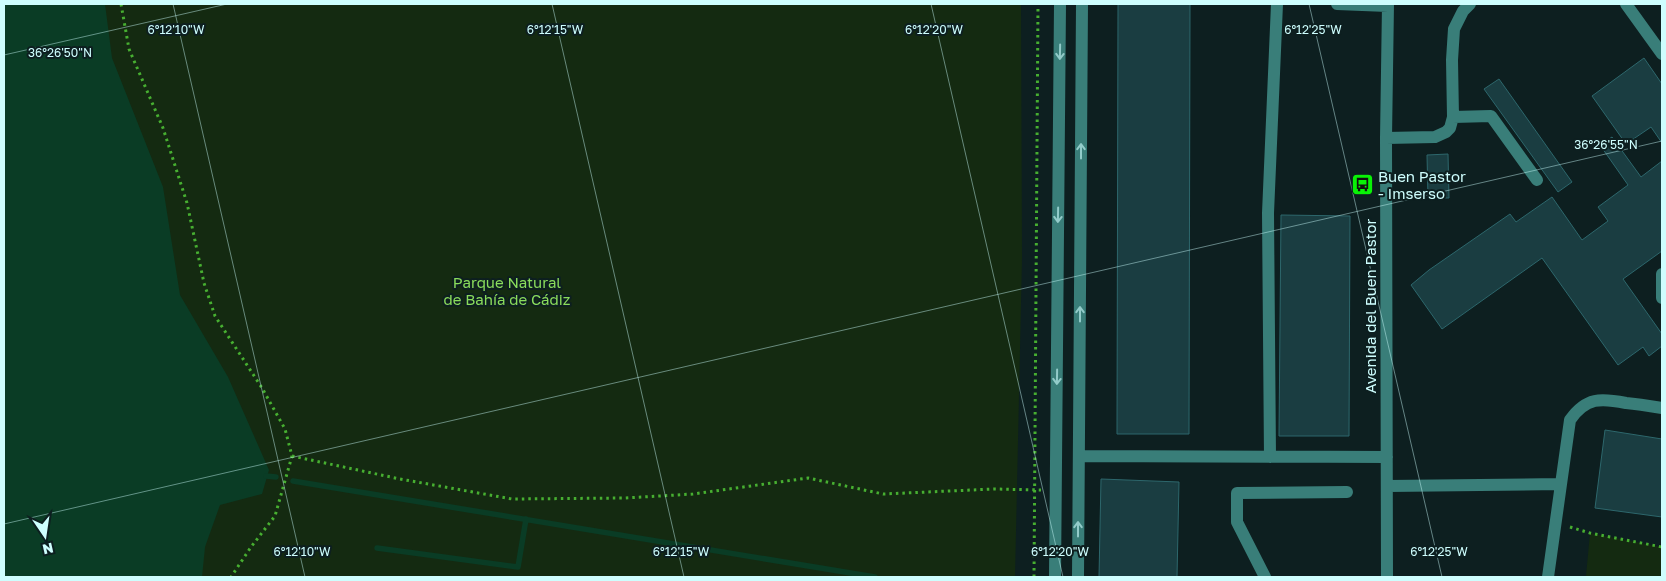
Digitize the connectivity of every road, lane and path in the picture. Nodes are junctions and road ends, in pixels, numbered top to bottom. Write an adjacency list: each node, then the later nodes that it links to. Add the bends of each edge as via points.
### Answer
1 (121, 4): 17 (path, via 129,49 162,128 187,203 204,284 215,316 285,429)
2 (1038, 4): 24 (path)
3 (1060, 4): 23 (street, one-way to 23)
4 (1082, 4): 18 (street, one-way to 4)
5 (1277, 4): 19 (street, via 1268,213)
6 (1337, 4): 9 (street)
7 (1470, 4): 11 (street, via 1454,29)
8 (1626, 4): 10 (street)
9 (1388, 5): 12 (street, Avenida del Buen Pastor)
10 (1662, 54)
11 (1453, 117): 12 (street, via 1450,128 1441,135); 13 (street, via 1491,116)
12 (1386, 138): 20 (street, Avenida del Buen Pastor)
13 (1537, 180)
14 (1662, 274): 15 (street)
15 (1662, 298)
16 (1662, 408): 21 (street, via 1606,399 1585,404 1570,420)
17 (292, 456): 24 (path, via 512,498 693,494 808,478 883,494 994,489); 28 (path, via 275,516)
18 (1079, 456): 19 (street); 31 (street, one-way to 18)
19 (1270, 457): 20 (street)
20 (1387, 457): 22 (street, Avenida del Buen Pastor)
21 (1560, 484): 22 (street); 26 (street)
22 (1388, 486): 33 (street, Avenida del Buen Pastor)
23 (1056, 488): 24 (path); 30 (street)
24 (1034, 491): 29 (path)
25 (1347, 492): 32 (street, via 1237,493 1237,522)
26 (1555, 522): 27 (path, via 1590,533); 34 (street)
27 (1662, 547)
28 (231, 577)
29 (1034, 577)
30 (1056, 577)
31 (1078, 577)
32 (1265, 577)
33 (1387, 577)
34 (1548, 577)

